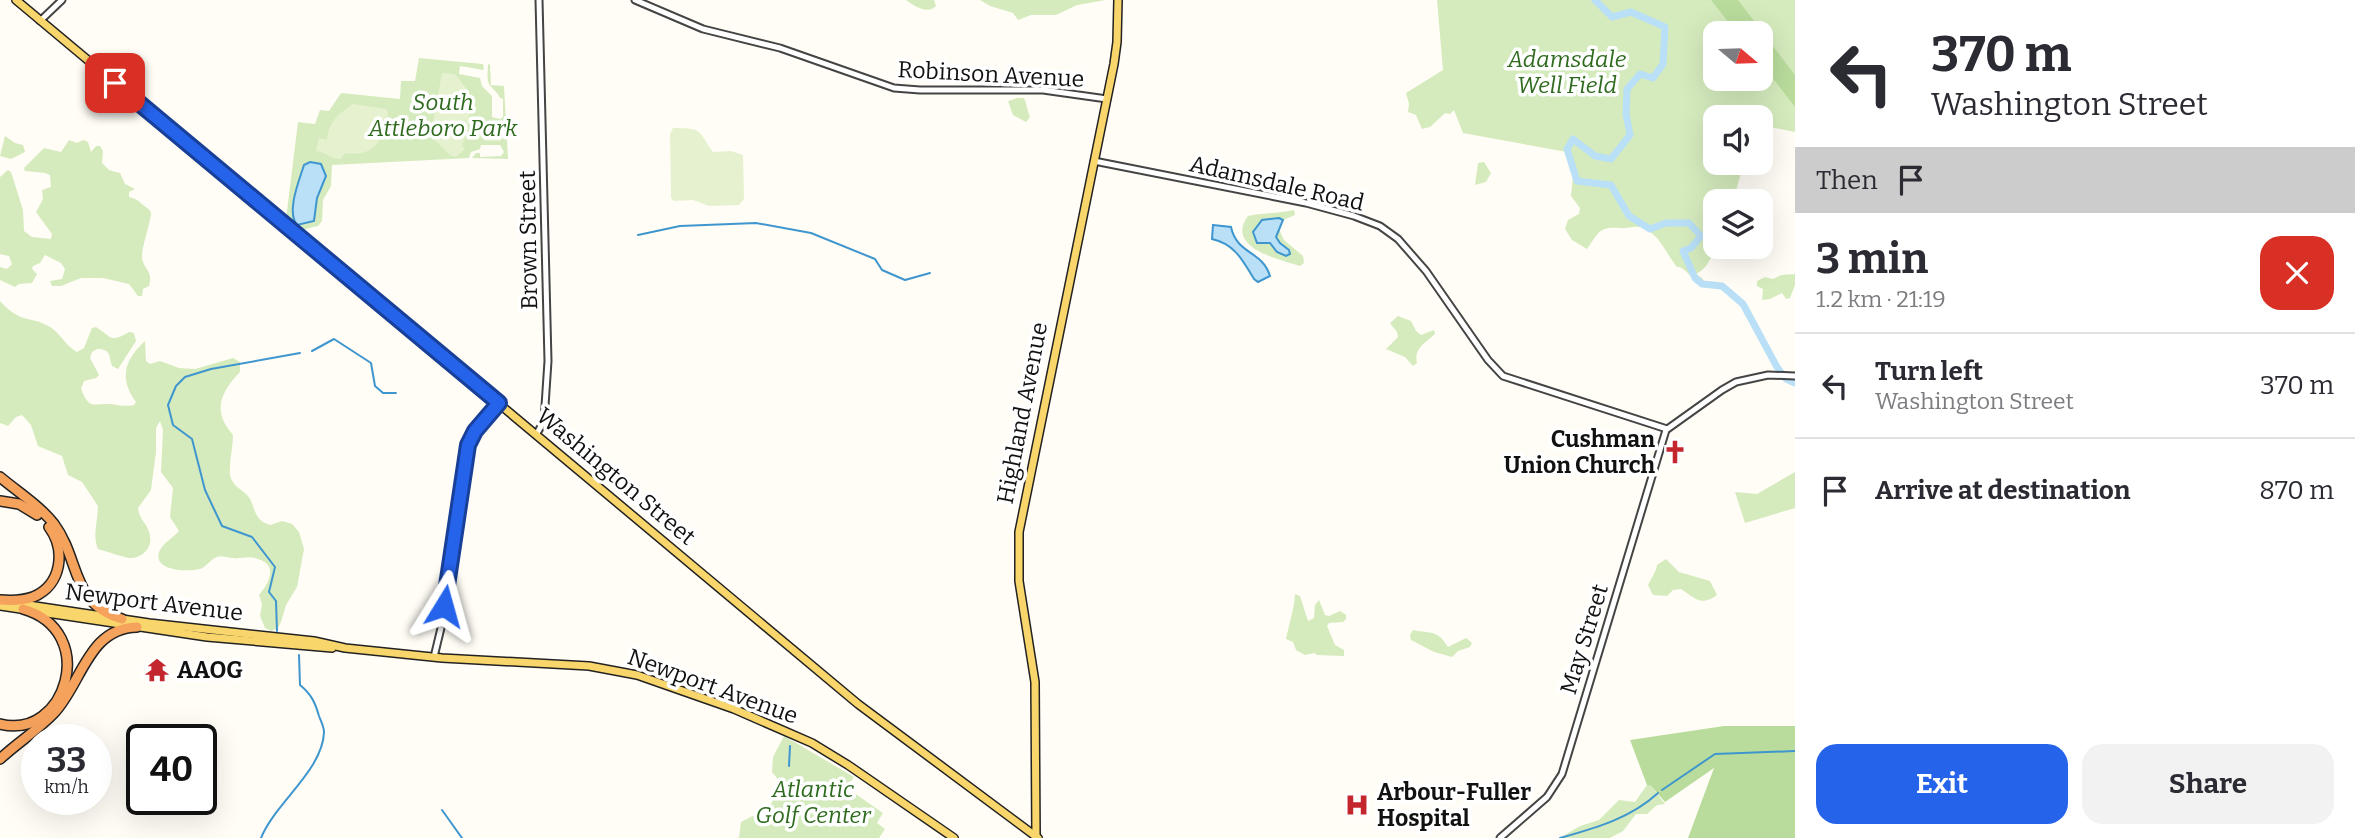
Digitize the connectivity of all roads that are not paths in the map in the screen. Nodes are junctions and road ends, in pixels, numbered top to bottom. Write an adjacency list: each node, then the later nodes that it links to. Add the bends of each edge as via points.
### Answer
1 (16, 0): 6 (main road, Washington Street)
2 (62, 0): 6 (street)
3 (539, 0): 12 (street, Brown Street, via 548,361 544,421)
4 (635, 0): 7 (street, Robinson Avenue, via 703,29 780,48 894,88 1051,91)
5 (1118, 0): 7 (main road, Highland Avenue, via 1116,50)
6 (40, 21): 10 (main road, Washington Street)
7 (1107, 99): 8 (main road, Highland Avenue)
8 (1094, 161): 11 (street, Adamsdale Road, via 1306,204 1375,223 1407,249 1503,376); 25 (main road, Highland Avenue, via 1018,539 1019,581 1035,682)
9 (1795, 376): 11 (street, via 1751,378 1729,385)
10 (499, 403): 12 (main road, Washington Street); 21 (street, via 468,445)
11 (1667, 429): 26 (street, May Street, via 1562,774 1547,797)
12 (536, 435): 25 (main road, Washington Street, via 858,704)
13 (0, 477): 18 (highway, via 54,524 89,600)
14 (0, 501): 15 (highway, via 19,504 37,515 54,535 60,555 56,574 43,591 24,599)
15 (0, 600): 18 (main road, Newport Avenue)
16 (0, 606): 17 (main road, Newport Avenue)
17 (23, 609): 19 (main road, Newport Avenue); 22 (highway, via 58,632 67,657 66,677 57,699 39,718 21,726)
18 (122, 619): 20 (main road, Newport Avenue)
19 (136, 626): 20 (main road, Newport Avenue); 23 (highway, via 104,637 57,710)
20 (345, 648): 21 (main road, Newport Avenue)
21 (434, 657): 24 (main road, Newport Avenue, via 589,666 663,684 812,743)
22 (0, 724)
23 (0, 759)
24 (954, 838)
25 (1037, 838)
26 (1500, 838)

